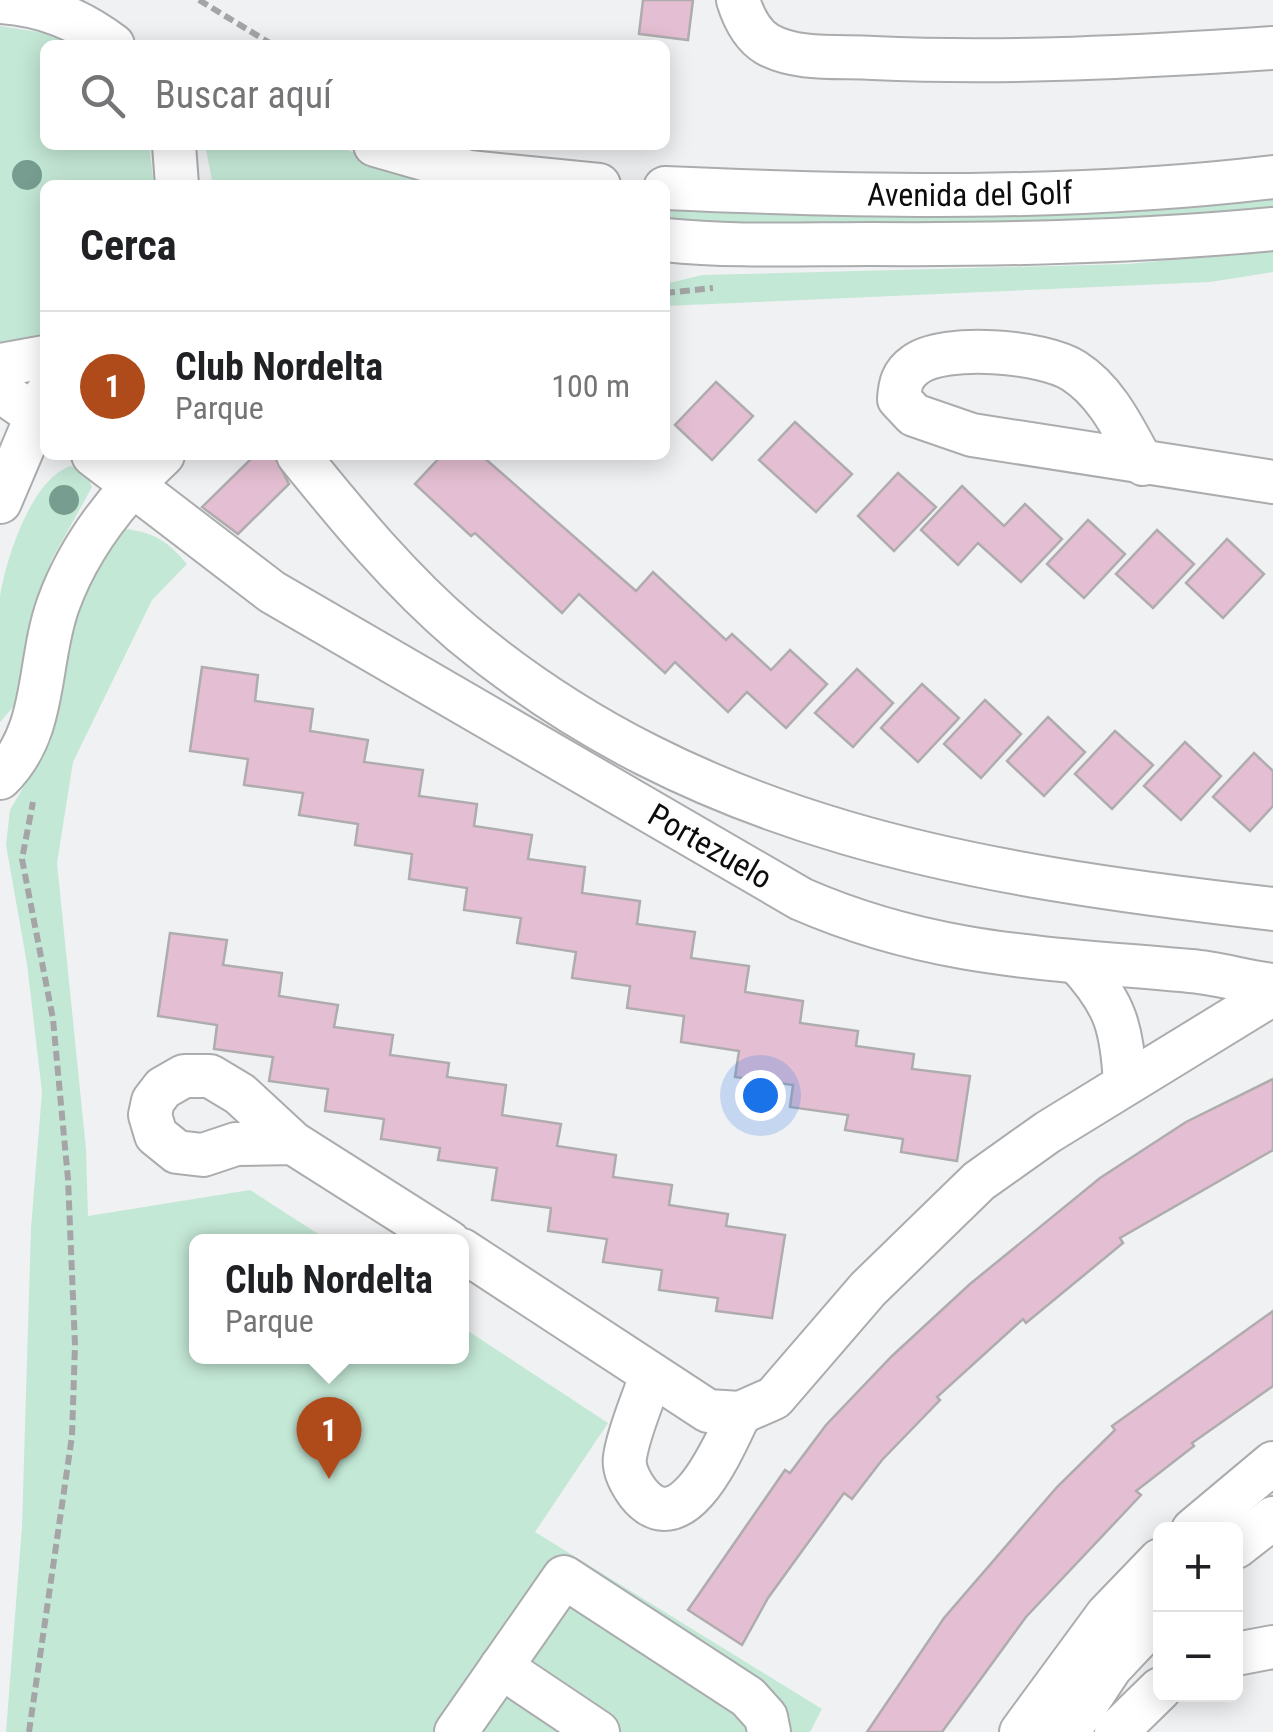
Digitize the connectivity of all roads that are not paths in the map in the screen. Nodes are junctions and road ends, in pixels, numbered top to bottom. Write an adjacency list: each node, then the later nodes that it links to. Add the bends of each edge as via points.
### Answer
1 (738, 0): 4 (street, via 766,43 810,54 1096,60)
2 (0, 2): 3 (street, via 46,8)
3 (87, 24)
4 (1273, 48)
5 (392, 150): 7 (street)
6 (1273, 177): 8 (street, Avenida del Golf, via 884,198)
7 (525, 180)
8 (670, 188)
9 (1273, 229): 11 (street, Avenida del Golf, via 1159,240)
10 (670, 241): 11 (street, Avenida del Golf)
11 (722, 246): 12 (street)
12 (670, 271)
13 (40, 358): 14 (street)
14 (0, 365)
15 (0, 391): 16 (street)
16 (40, 410)
17 (40, 415): 24 (street)
18 (100, 460): 23 (street, Portezuelo)
19 (158, 460): 23 (street)
20 (302, 460): 26 (street, Portezuelo, via 396,572 463,633 610,736 671,768 863,841)
21 (1143, 464): 21 (street, via 1104,397 1074,371 1042,357 974,352 917,362 901,380 898,399 914,415 972,435); 22 (street)
22 (1273, 482)
23 (132, 484): 25 (street, via 75,563 56,609); 27 (street, Portezuelo, via 272,592 801,900 852,922 964,951)
24 (0, 502)
25 (19, 781)
26 (1273, 909)
27 (1077, 962): 28 (street, Portezuelo); 30 (street, via 1110,1002 1122,1034)
28 (1273, 985)
29 (1273, 994): 30 (street)
30 (1125, 1084): 35 (street, via 980,1182 868,1289 774,1398)
31 (293, 1143): 32 (street)
32 (436, 1234)
33 (469, 1255): 34 (street)
34 (652, 1375): 35 (street, via 708,1411); 35 (street, via 624,1460 644,1499 682,1503 703,1486)
35 (740, 1412)
36 (1273, 1463): 38 (street)
37 (1273, 1518): 39 (street)
38 (1203, 1522)
39 (1243, 1542)
40 (1153, 1567): 46 (street, via 1107,1615)
41 (1153, 1623): 46 (street)
42 (1273, 1647): 43 (street)
43 (1243, 1653)
44 (501, 1667): 47 (street); 48 (street); 49 (street, via 564,1578 748,1696)
45 (1153, 1696): 50 (street)
46 (1048, 1727)
47 (456, 1732)
48 (598, 1732)
49 (769, 1732)
50 (1116, 1732)

